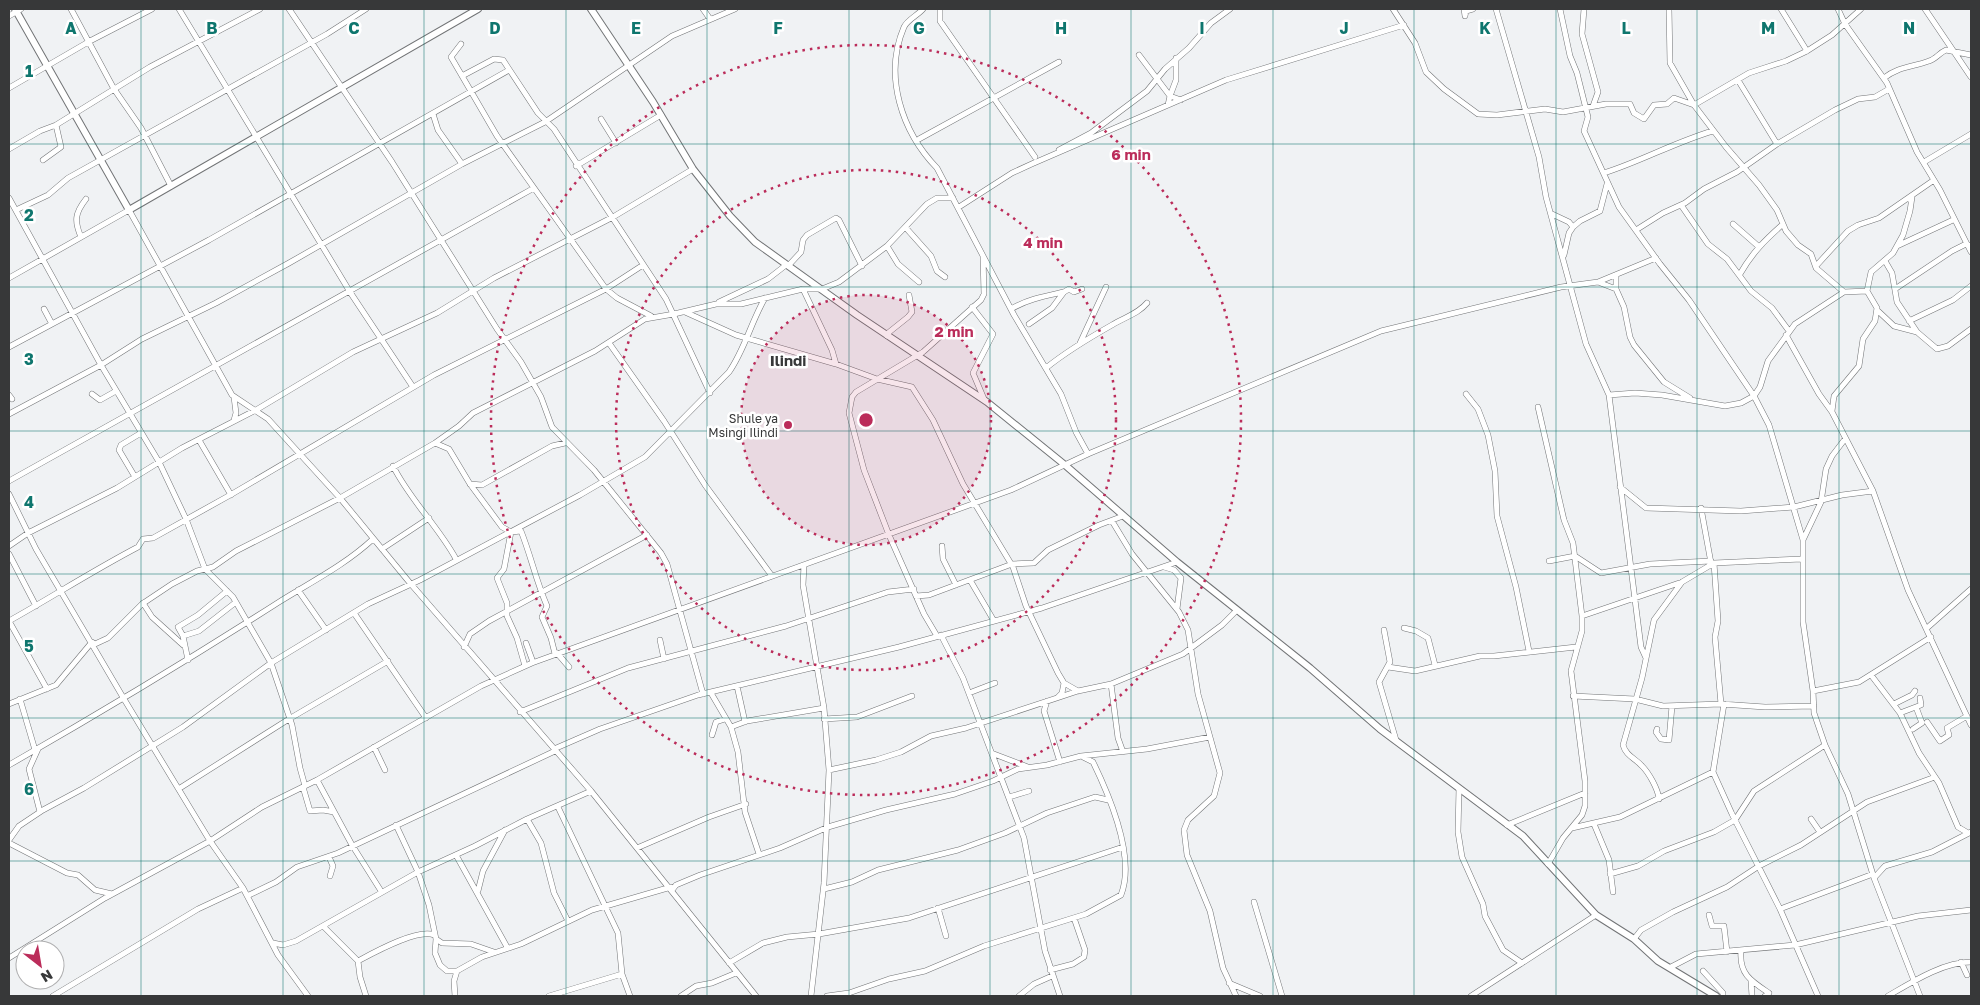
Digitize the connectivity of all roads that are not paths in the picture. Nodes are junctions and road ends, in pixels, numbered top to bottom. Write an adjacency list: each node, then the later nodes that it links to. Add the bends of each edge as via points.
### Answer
1 (71, 9): 30 (street)
2 (152, 9): 30 (street)
3 (179, 9): 31 (street)
4 (260, 9): 31 (street)
5 (289, 9): 32 (street)
6 (366, 9): 32 (street)
7 (478, 9): 51 (street)
8 (591, 9): 40 (street)
9 (703, 9): 27 (street)
10 (735, 9): 27 (street)
11 (923, 9): 94 (street, via 904,27 895,84 919,149 937,168)
12 (940, 9): 55 (street, via 940,21)
13 (1230, 9): 38 (street)
14 (1393, 9): 29 (street)
15 (1464, 9): 16 (street, via 1465,16 1466,11)
16 (1473, 9)
17 (1496, 9): 61 (street)
18 (1560, 9): 60 (street)
19 (1584, 9): 59 (street, via 1582,34 1598,92)
20 (1669, 9): 58 (street, via 1670,63)
21 (1782, 9): 35 (street)
22 (1838, 9): 28 (street)
23 (1861, 9): 28 (street)
24 (1925, 9): 34 (street)
25 (18, 10): 26 (street); 41 (street)
26 (9, 16)
27 (710, 19): 40 (street, via 672,36)
28 (1845, 24): 35 (street); 46 (street)
29 (1404, 25): 56 (street, via 1319,53 1260,68); 61 (street, via 1416,43 1426,72 1474,111 1490,115)
30 (90, 41): 41 (street); 49 (street)
31 (198, 41): 49 (street); 50 (street)
32 (311, 41): 50 (street); 51 (street)
33 (461, 44): 43 (street, via 450,56)
34 (1953, 50): 37 (street); 44 (street); 46 (street, via 1946,50 1918,66 1897,69)
35 (1807, 51): 47 (street)
36 (1139, 55): 45 (street)
37 (1971, 55)
38 (1176, 58): 45 (street); 54 (street, via 1176,80)
39 (1059, 62): 55 (street)
40 (630, 66): 64 (street); 66 (street)
41 (48, 67): 48 (street); 62 (street)
42 (509, 70): 43 (street, via 503,60 497,58); 53 (street); 66 (street)
43 (462, 76): 53 (street)
44 (1971, 77)
45 (1156, 78): 54 (street); 80 (street, via 1147,91 1102,125 1081,139)
46 (1884, 78): 52 (street)
47 (1738, 80): 58 (street); 76 (street)
48 (9, 88)
49 (114, 89): 62 (street); 69 (street)
50 (229, 89): 69 (street); 71 (street)
51 (341, 89): 71 (street); 73 (street)
52 (1889, 89): 76 (street, via 1875,97 1858,99); 81 (street)
53 (470, 93): 63 (street); 74 (street)
54 (1170, 96): 56 (street); 57 (street)
55 (993, 98): 72 (street); 80 (street)
56 (1181, 100): 57 (street)
57 (1168, 105): 80 (street)
58 (1694, 105): 59 (street, via 1672,98 1667,104 1654,105 1644,119 1634,113 1630,104); 68 (street)
59 (1593, 106): 60 (street)
60 (1585, 108): 61 (street, via 1563,112 1545,109); 86 (street, via 1588,117 1584,130)
61 (1524, 112): 101 (street, via 1539,157)
62 (75, 114): 67 (street); 79 (street)
63 (433, 114): 73 (street); 82 (street, via 438,130)
64 (661, 115): 75 (street); 85 (street)
65 (601, 118): 75 (street)
66 (546, 122): 74 (street); 83 (street)
67 (56, 125): 77 (street); 78 (street, via 61,146)
68 (1713, 131): 84 (street); 86 (street, via 1684,139 1638,162)
69 (144, 134): 79 (street); 89 (street)
70 (1971, 134): 81 (street)
71 (257, 138): 89 (street); 91 (street)
72 (919, 139)
73 (379, 143): 91 (street); 92 (street)
74 (502, 143): 82 (street); 90 (street)
75 (616, 143): 83 (street)
76 (1777, 144): 84 (street)
77 (9, 149)
78 (43, 160)
79 (102, 160): 99 (street, via 68,178 48,195); 100 (street)
80 (1034, 160): 98 (street)
81 (1924, 162): 87 (street)
82 (462, 164): 92 (street)
83 (576, 166): 102 (street)
84 (1744, 166): 97 (street); 105 (street, via 1777,210)
85 (693, 170): 102 (street); 125 (street, via 743,230)
86 (1604, 173): 88 (street)
87 (1934, 180): 96 (street); 103 (street)
88 (1608, 184): 106 (street, via 1600,211); 108 (street, via 1619,207)
89 (172, 186): 100 (street)
90 (534, 188): 110 (street); 111 (street)
91 (290, 194): 112 (street); 124 (street)
92 (412, 194): 111 (street); 112 (street)
93 (9, 198): 99 (street)
94 (953, 198): 98 (street); 107 (street, via 931,201)
95 (86, 199): 109 (street, via 75,218)
96 (1909, 199): 116 (street, via 1912,197 1910,211); 127 (street, via 1879,218 1848,231)
97 (1681, 206): 108 (street, via 1664,212); 128 (street, via 1708,244)
98 (959, 207): 117 (street)
99 (16, 210): 120 (street)
100 (129, 210): 109 (street); 124 (street)
101 (1552, 214): 106 (street); 119 (street)
102 (613, 217): 110 (street); 123 (street)
103 (1953, 220): 113 (street); 116 (street)
104 (1733, 224): 115 (street)
105 (1782, 225): 115 (street); 127 (street, via 1810,254)
106 (1573, 227): 119 (street)
107 (906, 228): 114 (street); 130 (street, via 931,256 937,271)
108 (1636, 230): 121 (street)
109 (81, 237): 120 (street)
110 (569, 239): 137 (street); 143 (street)
111 (441, 241): 143 (street); 145 (street)
112 (323, 244): 145 (street); 160 (street)
113 (1968, 245): 118 (street); 142 (street, via 1952,251)
114 (887, 246): 126 (street); 132 (street, via 898,264)
115 (1758, 246): 128 (street)
116 (1897, 246): 122 (street)
117 (983, 252): 152 (street, via 984,294); 153 (street)
118 (1971, 252)
119 (1564, 256): 136 (street)
120 (43, 258): 131 (street); 157 (street)
121 (1656, 258): 129 (street); 187 (street, via 1689,300)
122 (1885, 261): 142 (street, via 1892,273); 144 (street, via 1871,272)
123 (643, 265): 137 (street); 158 (street)
124 (160, 266): 157 (street); 160 (street)
125 (787, 266): 126 (street, via 801,252 807,235 836,218); 139 (street); 151 (street)
126 (862, 266): 139 (street)
127 (1816, 266): 147 (street)
128 (1740, 274): 166 (street, via 1751,291 1772,308)
129 (1616, 275): 133 (street); 141 (street)
130 (945, 277)
131 (9, 278)
132 (919, 282)
133 (1598, 282): 136 (street); 141 (street)
134 (1971, 286): 161 (street, via 1953,300)
135 (1106, 287): 172 (street)
136 (1570, 287): 186 (street, via 1586,344); 204 (street, via 1380,331)
137 (606, 289): 159 (street); 169 (street)
138 (803, 289): 139 (street); 149 (street); 176 (street)
139 (822, 289): 167 (street)
140 (1082, 289): 146 (street)
141 (1616, 289): 190 (street, via 1634,345 1664,382)
142 (1895, 289): 161 (street, via 1898,304)
143 (473, 290): 169 (street); 170 (street, via 437,313)
144 (1867, 291): 147 (street); 155 (street)
145 (350, 292): 170 (street); 177 (street)
146 (1064, 292): 153 (street, via 1037,298); 163 (street, via 1052,308)
147 (1844, 292): 166 (street, via 1795,324)
148 (909, 296): 167 (street, via 912,312)
149 (766, 298): 151 (street, via 740,304); 168 (street)
150 (1147, 303): 172 (street, via 1140,312)
151 (716, 304): 156 (street)
152 (972, 308): 174 (street); 189 (street, via 993,334 973,373)
153 (1011, 309): 178 (street)
154 (44, 310): 162 (street)
155 (1877, 310): 165 (street, via 1894,326); 193 (street, via 1873,328 1863,339 1859,366 1834,396)
156 (685, 312): 158 (street); 168 (street)
157 (74, 313): 162 (street); 175 (street)
158 (674, 314): 159 (street); 183 (street)
159 (651, 317): 171 (street)
160 (188, 318): 175 (street, via 142,339); 177 (street)
161 (1909, 320): 165 (street)
162 (52, 324): 173 (street)
163 (1029, 324)
164 (1971, 329): 165 (street, via 1942,349 1933,347)
165 (1917, 332)
166 (1787, 333): 187 (street, via 1768,361); 193 (street)
167 (888, 336): 174 (street)
168 (747, 338): 176 (street); 183 (street, via 734,365)
169 (505, 339): 180 (street); 181 (street)
170 (381, 340): 181 (street); 192 (street, via 349,355)
171 (609, 343): 180 (street); 197 (street)
172 (1080, 343): 178 (street)
173 (9, 347)
174 (918, 356): 179 (street); 189 (street)
175 (101, 364): 182 (street); 194 (street)
176 (836, 364): 179 (street)
177 (216, 365): 188 (street); 195 (street)
178 (1046, 368): 204 (street)
179 (877, 379): 218 (street, via 914,389 933,420 952,465); 228 (street, via 854,395 849,413 864,470)
180 (534, 384): 201 (street, via 550,423); 202 (street, via 473,413)
181 (413, 387): 203 (street)
182 (116, 391): 184 (street, via 100,400); 195 (street)
183 (710, 393): 197 (street)
184 (92, 394)
185 (1466, 394): 288 (street, via 1478,409 1488,435 1495,471 1497,516)
186 (1609, 395): 190 (street, via 1634,393); 212 (street)
187 (1754, 396): 190 (street, via 1725,406); 219 (street, via 1769,425)
188 (234, 398): 192 (street); 196 (street)
189 (984, 400): 206 (street)
190 (1692, 400)
191 (1538, 406): 235 (street)
192 (256, 410): 196 (street); 203 (street)
193 (1832, 412): 199 (street)
194 (9, 414)
195 (130, 414): 198 (street); 209 (street)
196 (234, 420): 200 (street)
197 (670, 432): 210 (street, via 648,455); 247 (street, via 705,486)
198 (141, 433): 205 (street); 208 (street, via 121,445 119,450)
199 (1845, 439): 213 (street); 217 (street, via 1826,469)
200 (199, 440): 205 (street); 215 (street)
201 (565, 442): 210 (street); 211 (street, via 482,485)
202 (435, 443): 207 (street); 211 (street, via 449,449)
203 (301, 454): 215 (street); 216 (street)
204 (1088, 454): 206 (street)
205 (159, 462): 208 (street); 223 (street)
206 (1065, 465): 218 (street, via 1023,486); 221 (street)
207 (393, 466): 216 (street); 222 (street)
208 (135, 477): 226 (street)
209 (9, 481)
210 (604, 481): 225 (street); 227 (street)
211 (470, 484): 225 (street, via 502,527)
212 (1620, 487): 220 (street, via 1646,508); 244 (street)
213 (1873, 492): 217 (street, via 1842,495); 275 (street, via 1908,590)
214 (9, 494): 226 (street)
215 (231, 495): 223 (street)
216 (340, 498): 229 (street); 245 (street)
217 (1821, 502): 219 (street); 230 (street)
218 (974, 504): 228 (street); 241 (street)
219 (1794, 506): 220 (street, via 1741,511); 230 (street)
220 (1702, 508): 240 (street)
221 (1123, 516): 224 (street); 239 (street)
222 (429, 518): 233 (street); 236 (street)
223 (186, 519): 245 (street); 256 (street, via 153,538 143,539 138,547)
224 (1112, 521): 241 (street, via 1048,550 1034,563); 246 (street)
225 (511, 532): 236 (street); 257 (street, via 521,531); 264 (street, via 504,569 497,578 507,603)
226 (28, 533): 231 (street); 256 (street)
227 (647, 534): 257 (street); 263 (street, via 664,558)
228 (889, 535): 242 (street); 252 (street)
229 (373, 539): 233 (street); 254 (street)
230 (1803, 540): 237 (street)
231 (9, 546)
232 (942, 546): 251 (street, via 943,559)
233 (382, 549): 250 (street)
234 (9, 554): 262 (street)
235 (1575, 556): 238 (street); 244 (street, via 1601,573); 269 (street)
236 (456, 559): 250 (street)
237 (1802, 559): 240 (street); 309 (street, via 1804,636)
238 (1549, 561)
239 (1177, 562): 243 (street); 267 (street)
240 (1712, 563): 244 (street); 249 (street); 324 (street, via 1718,621 1715,637)
241 (1012, 564): 248 (street); 266 (street)
242 (804, 565): 247 (street); 270 (street, via 803,585)
243 (1161, 566): 246 (street); 265 (street, via 1174,570 1181,578)
244 (1631, 568): 259 (street)
245 (205, 569): 255 (street); 261 (street)
246 (1146, 572): 265 (street); 266 (street)
247 (772, 576): 263 (street)
248 (970, 580): 251 (street); 272 (street)
249 (1682, 582): 259 (street); 291 (street, via 1654,620)
250 (410, 584): 268 (street); 285 (street)
251 (956, 585): 258 (street)
252 (914, 589): 258 (street); 270 (street, via 888,592)
253 (1971, 589): 275 (street)
254 (298, 590): 273 (street); 276 (street)
255 (227, 591): 260 (street); 278 (street, via 178,627)
256 (61, 592): 262 (street); 282 (street)
257 (540, 592): 264 (street); 290 (street, via 547,606 542,617)
258 (916, 596): 279 (street)
259 (1636, 599): 269 (street); 291 (street, via 1641,647)
260 (236, 602): 273 (street); 278 (street, via 199,631)
261 (143, 603): 282 (street, via 108,638 95,644); 284 (street, via 152,617)
262 (36, 606): 271 (street)
263 (679, 608): 289 (street); 290 (street)
264 (506, 610): 285 (street, via 470,634); 298 (street)
265 (1177, 610): 287 (street, via 1188,630)
266 (1028, 611): 272 (street); 304 (street)
267 (1236, 611): 287 (street); 346 (street)
268 (354, 613): 276 (street); 294 (street)
269 (1582, 616): 286 (street, via 1582,631)
270 (808, 618): 289 (street); 301 (street)
271 (9, 621): 308 (street)
272 (994, 621): 279 (street)
273 (249, 622): 293 (street); 296 (street)
274 (1404, 628): 297 (street, via 1428,638)
275 (1927, 628): 280 (street)
276 (326, 630): 296 (street)
277 (1384, 630): 299 (street, via 1390,655)
278 (183, 636): 284 (street)
279 (939, 636): 301 (street); 313 (street, via 956,661)
280 (1931, 637): 302 (street); 332 (street)
281 (660, 640): 292 (street)
282 (92, 642): 308 (street, via 60,682); 320 (street)
283 (526, 643): 295 (street)
284 (183, 645): 293 (street)
285 (464, 647): 303 (street)
286 (1576, 648): 288 (street); 316 (street, via 1571,671)
287 (1189, 649): 306 (street, via 1171,660); 345 (street)
288 (1529, 651): 297 (street)
289 (692, 653): 292 (street); 314 (street)
290 (556, 654): 295 (street); 300 (street)
291 (1646, 658): 321 (street)
292 (664, 659): 330 (street, via 609,675)
293 (188, 660): 320 (street)
294 (388, 661): 333 (street); 334 (street)
295 (533, 662): 298 (street)
296 (271, 663): 334 (street); 347 (street, via 202,714)
297 (1435, 665): 299 (street, via 1415,671)
298 (525, 666): 303 (street)
299 (1388, 666): 346 (street, via 1379,682)
300 (568, 667)
301 (818, 668): 307 (street); 329 (street)
302 (1871, 675): 309 (street, via 1852,685); 325 (street)
303 (493, 680): 330 (street); 333 (street)
304 (1064, 682): 310 (street); 317 (street, via 1062,693)
305 (995, 683): 313 (street)
306 (1111, 684): 310 (street); 352 (street)
307 (737, 686): 312 (street); 337 (street)
308 (47, 689): 319 (street)
309 (1813, 690): 327 (street)
310 (1078, 691): 317 (street)
311 (1914, 691): 325 (street)
312 (711, 693): 314 (street); 335 (street)
313 (969, 693): 338 (street)
314 (703, 694): 351 (street, via 600,729)
315 (912, 696): 336 (street, via 857,717)
316 (1573, 696): 321 (street); 369 (street)
317 (1057, 698): 322 (street)
318 (1920, 698): 328 (street, via 1921,705)
319 (20, 699): 323 (street); 350 (street)
320 (124, 699): 347 (street); 350 (street)
321 (1635, 699): 326 (street); 371 (street, via 1623,747 1642,766)
322 (1047, 702): 338 (street); 355 (street, via 1044,712)
323 (9, 704)
324 (1723, 704): 326 (street); 327 (street); 360 (street)
325 (1894, 704): 331 (street)
326 (1672, 706): 342 (street, via 1668,740 1661,739)
327 (1814, 706): 348 (street)
328 (1916, 707): 331 (street); 343 (street, via 1922,723)
329 (824, 708): 336 (street); 337 (street)
330 (520, 712): 351 (street)
331 (1900, 713): 362 (street, via 1919,753)
332 (1967, 716): 339 (street, via 1947,728 1949,735 1940,741); 340 (street)
333 (426, 718): 349 (street)
334 (289, 719): 364 (street); 365 (street)
335 (725, 719): 341 (street); 344 (street, via 716,722)
336 (824, 719): 359 (street)
337 (745, 722): 341 (street)
338 (981, 722): 353 (street); 359 (street, via 922,739 895,754)
339 (1927, 722)
340 (1971, 725)
341 (730, 728): 373 (street, via 738,752)
342 (1657, 729)
343 (1913, 729)
344 (712, 735)
345 (1210, 737): 352 (street); 451 (street, via 1220,778 1210,802 1188,820 1184,830 1185,848 1210,911)
346 (1396, 740): 366 (street)
347 (152, 745): 365 (street); 376 (street)
348 (1825, 745): 375 (street); 380 (street, via 1754,791)
349 (374, 747): 358 (street); 363 (street)
350 (37, 749): 356 (street); 376 (street, via 29,770)
351 (555, 750): 367 (street); 382 (street)
352 (1123, 752): 354 (street)
353 (993, 754): 357 (street); 361 (street)
354 (1081, 756): 355 (street); 372 (street, via 1094,762)
355 (1060, 762): 357 (street)
356 (9, 765)
357 (1028, 767): 361 (street)
358 (385, 770)
359 (829, 770): 385 (street)
360 (1713, 772): 371 (street); 380 (street)
361 (1002, 776): 370 (street); 385 (street, via 955,794)
362 (1935, 776): 375 (street, via 1876,798); 389 (street, via 1958,827)
363 (317, 780): 364 (street); 377 (street)
364 (304, 787): 377 (street, via 310,812 325,810); 390 (street)
365 (180, 788): 390 (street)
366 (1459, 788): 383 (street); 440 (street, via 1458,832 1462,857 1485,916 1503,950)
367 (591, 791): 374 (street); 394 (street)
368 (1029, 791): 370 (street)
369 (1585, 793): 383 (street); 386 (street, via 1584,810)
370 (1010, 797): 384 (street)
371 (1659, 799): 381 (street, via 1620,817)
372 (1108, 800): 384 (street, via 1095,797); 393 (street, via 1119,821)
373 (746, 804): 394 (street); 395 (street, via 745,812)
374 (558, 807): 378 (street); 414 (street)
375 (1853, 811): 388 (street); 403 (street)
376 (40, 812): 391 (street, via 19,826)
377 (334, 813): 392 (street)
378 (526, 819): 387 (street); 421 (street, via 540,843 554,893)
379 (1811, 819): 388 (street)
380 (1735, 820): 399 (street); 401 (street, via 1638,866)
381 (1594, 824): 386 (street); 401 (street, via 1606,848)
382 (396, 825): 392 (street); 400 (street)
383 (1507, 825): 398 (street, via 1523,836)
384 (1020, 826): 404 (street); 407 (street, via 958,850 878,870 852,882)
385 (828, 827): 395 (street); 407 (street)
386 (1571, 828): 398 (street)
387 (505, 830): 396 (street); 409 (street, via 483,871)
388 (1820, 832): 399 (street)
389 (1969, 832): 403 (street, via 1938,850 1884,866)
390 (210, 840): 405 (street); 411 (street)
391 (9, 841): 411 (street, via 67,873 77,874 95,890)
392 (352, 845): 397 (street); 408 (street)
393 (1123, 847): 404 (street); 420 (street, via 1126,884 1122,895)
394 (637, 848): 406 (street)
395 (759, 854): 406 (street, via 681,882 674,889)
396 (456, 855): 400 (street); 409 (street)
397 (329, 857): 402 (street, via 333,866); 412 (street, via 297,867)
398 (1548, 864): 418 (street)
399 (1759, 866): 416 (street); 428 (street, via 1727,887 1641,930)
400 (418, 872): 408 (street); 427 (street)
401 (1610, 874): 410 (street)
402 (330, 876)
403 (1873, 876): 416 (street); 422 (street)
404 (1030, 877): 415 (street); 424 (street)
405 (242, 888): 412 (street); 452 (street, via 198,908)
406 (668, 888): 414 (street); 441 (street)
407 (824, 889): 425 (street)
408 (381, 891): 423 (street)
409 (478, 891): 431 (street)
410 (1613, 892)
411 (112, 894): 436 (street)
412 (247, 896): 429 (street)
413 (1254, 902): 466 (street)
414 (605, 906): 421 (street); 447 (street, via 619,938)
415 (938, 908): 425 (street, via 908,918); 426 (street)
416 (1780, 909): 430 (street)
417 (1971, 910): 422 (street)
418 (1596, 915): 428 (street); 440 (street)
419 (1709, 915): 435 (street, via 1712,926 1724,926)
420 (1074, 918): 424 (street); 446 (street, via 1085,950 1084,957)
421 (568, 921): 431 (street, via 521,944)
422 (1892, 922): 430 (street); 449 (street)
423 (324, 927): 429 (street, via 296,941 283,945); 437 (street)
424 (1040, 928): 446 (street); 461 (street, via 984,946 925,971 849,993)
425 (818, 934): 441 (street, via 763,943); 460 (street)
426 (946, 936)
427 (435, 937): 434 (street, via 442,943 471,944); 437 (street, via 429,933 416,935); 444 (street, via 435,953 440,965 447,971)
428 (1634, 939): 442 (street, via 1653,958)
429 (273, 943): 453 (street)
430 (1794, 945): 433 (street); 472 (street)
431 (507, 947): 434 (street)
432 (9, 950): 436 (street)
433 (1741, 950): 435 (street); 450 (street, via 1740,964)
434 (494, 952): 444 (street)
435 (1726, 952): 442 (street, via 1696,954)
436 (11, 957)
437 (358, 961): 454 (street)
438 (1961, 962): 439 (street); 448 (street); 449 (street)
439 (1971, 962)
440 (1522, 963): 467 (street)
441 (729, 964): 445 (street)
442 (1671, 967): 468 (street)
443 (1703, 970): 469 (street)
444 (457, 972): 455 (street)
445 (736, 972): 458 (street, via 696,986); 459 (street)
446 (1051, 973): 462 (street); 463 (street)
447 (622, 974): 456 (street); 457 (street)
448 (1967, 975)
449 (1915, 980): 473 (street); 474 (street)
450 (1751, 981): 470 (street); 471 (street, via 1769,993)
451 (1229, 983): 464 (street); 465 (street)
452 (53, 996)
453 (308, 996)
454 (366, 996)
455 (455, 996)
456 (549, 996)
457 (630, 996)
458 (681, 996)
459 (756, 996)
460 (812, 996)
461 (827, 996)
462 (1018, 996)
463 (1060, 996)
464 (1236, 996)
465 (1260, 996)
466 (1282, 996)
467 (1472, 996)
468 (1716, 996)
469 (1723, 996)
470 (1752, 996)
471 (1765, 996)
472 (1818, 996)
473 (1888, 996)
474 (1920, 996)

